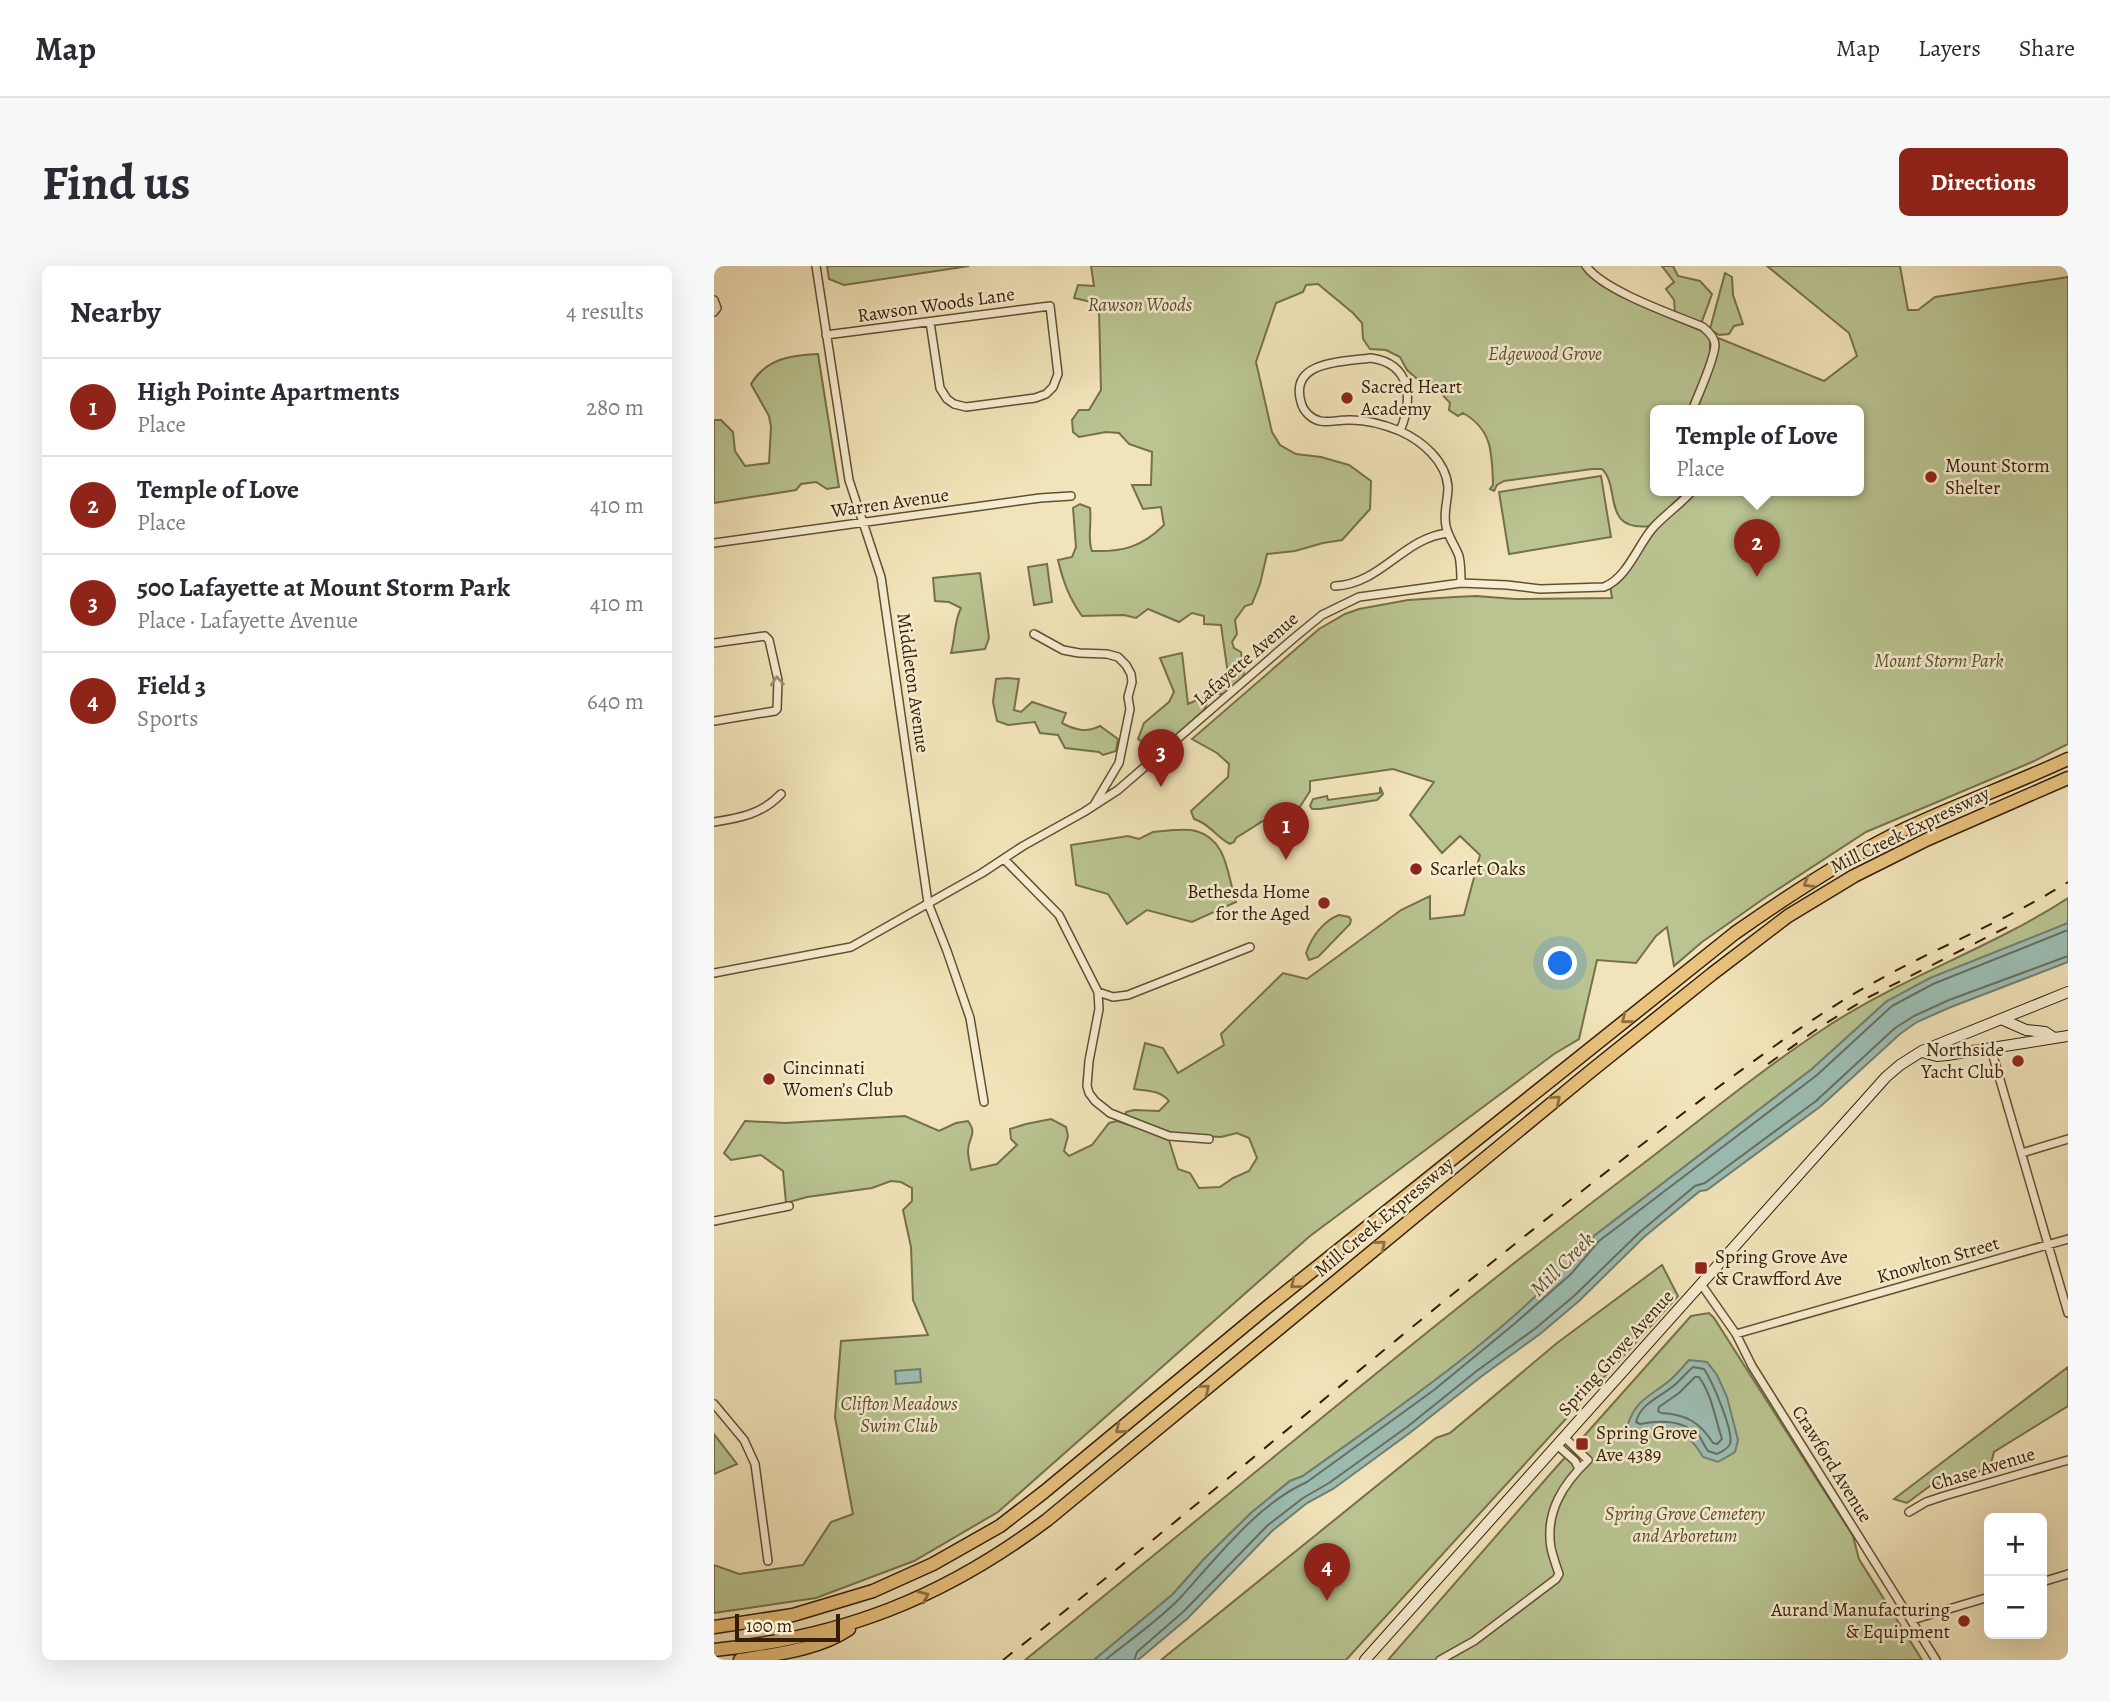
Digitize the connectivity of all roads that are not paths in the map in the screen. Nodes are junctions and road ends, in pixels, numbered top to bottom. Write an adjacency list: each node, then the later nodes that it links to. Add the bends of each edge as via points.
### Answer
1 (816, 266): 6 (street, Middleton Avenue)
2 (1586, 266): 7 (street, via 1613,289 1703,327 1711,335 1715,343 1712,356)
3 (714, 300): 4 (street)
4 (714, 312)
5 (930, 322): 5 (street, Rawson Woods Lane, via 940,388 954,404 966,407 1035,398 1053,387 1058,374 1050,306); 6 (street, Rawson Woods Lane)
6 (826, 335): 11 (street, Middleton Avenue, via 849,480)
7 (1694, 405)
8 (1400, 431): 8 (street, via 1408,407 1407,389 1388,363 1371,358 1318,366 1305,375 1300,400 1315,419 1349,419); 12 (street, via 1422,443 1443,472 1448,488 1444,517)
9 (1070, 496): 11 (street, Warren Avenue)
10 (1687, 496): 14 (street, Lafayette Avenue, via 1650,531 1625,570 1604,587 1540,589)
11 (864, 523): 13 (street, Warren Avenue); 25 (street, Middleton Avenue, via 881,577)
12 (1448, 533): 14 (street, via 1459,557); 15 (street, via 1417,543 1362,581)
13 (714, 543)
14 (1461, 583): 22 (street, Lafayette Avenue, via 1359,597 1322,615)
15 (1335, 586)
16 (1034, 634): 22 (street, via 1063,650 1118,657 1131,674 1130,709 1119,763)
17 (714, 643): 18 (street, one-way to 17, via 775,711 778,680 765,636)
18 (714, 721)
19 (2068, 759): 57 (highway, Mill Creek Expressway, one-way to 57, via 1905,829 1795,891 1735,933 1288,1290 1044,1492 982,1537 911,1575 847,1600 793,1615)
20 (2068, 778): 55 (highway, Mill Creek Expressway, one-way to 20, via 971,1572 1047,1520 1591,1071 1788,916 1928,839)
21 (781, 794): 23 (street, via 750,815)
22 (1093, 807): 24 (street, Lafayette Avenue)
23 (714, 822)
24 (1004, 859): 25 (street, Lafayette Avenue); 28 (street, via 1059,915)
25 (928, 903): 27 (street, Lafayette Avenue, via 850,947); 35 (street, Middleton Avenue, via 970,1018)
26 (1250, 947): 28 (street, via 1128,995)
27 (714, 973)
28 (1098, 992): 36 (street, via 1087,1086 1095,1101 1110,1113 1169,1136)
29 (2068, 992): 30 (main road, Spring Grove Avenue)
30 (2001, 1019): 32 (main road); 34 (main road, Spring Grove Avenue)
31 (2068, 1035): 32 (main road)
32 (2054, 1038): 33 (main road)
33 (1992, 1049): 34 (main road, via 1937,1056); 38 (street)
34 (1922, 1051): 43 (main road, Spring Grove Avenue, via 1886,1077)
35 (984, 1102)
36 (1209, 1139)
37 (2068, 1139): 38 (street)
38 (2022, 1153): 42 (street)
39 (789, 1206): 40 (street)
40 (714, 1221)
41 (2068, 1239): 42 (street, Knowlton Street)
42 (2048, 1245): 44 (street); 45 (street, Knowlton Street)
43 (1701, 1284): 45 (street, Crawford Avenue); 47 (main road, Spring Grove Avenue)
44 (2068, 1313)
45 (1736, 1334): 56 (street, Crawford Avenue)
46 (714, 1404): 51 (street, via 744,1440 755,1464)
47 (1560, 1441): 49 (street); 49 (street, via 1588,1460); 60 (main road, Spring Grove Avenue)
48 (2068, 1460): 50 (street, Chase Avenue, via 1926,1502)
49 (1579, 1469): 61 (street, via 1562,1490 1552,1517 1550,1546 1559,1574 1556,1579 1474,1641)
50 (1909, 1513)
51 (768, 1561)
52 (2068, 1574): 53 (street)
53 (2047, 1580)
54 (1984, 1598): 56 (street)
55 (860, 1620): 58 (highway, Mill Creek Expressway, via 783,1641); 59 (highway, via 834,1639)
56 (1912, 1620): 62 (street, Crawford Avenue)
57 (714, 1627)
58 (714, 1650)
59 (740, 1660)
60 (1365, 1660)
61 (1440, 1660)
62 (1936, 1660)

